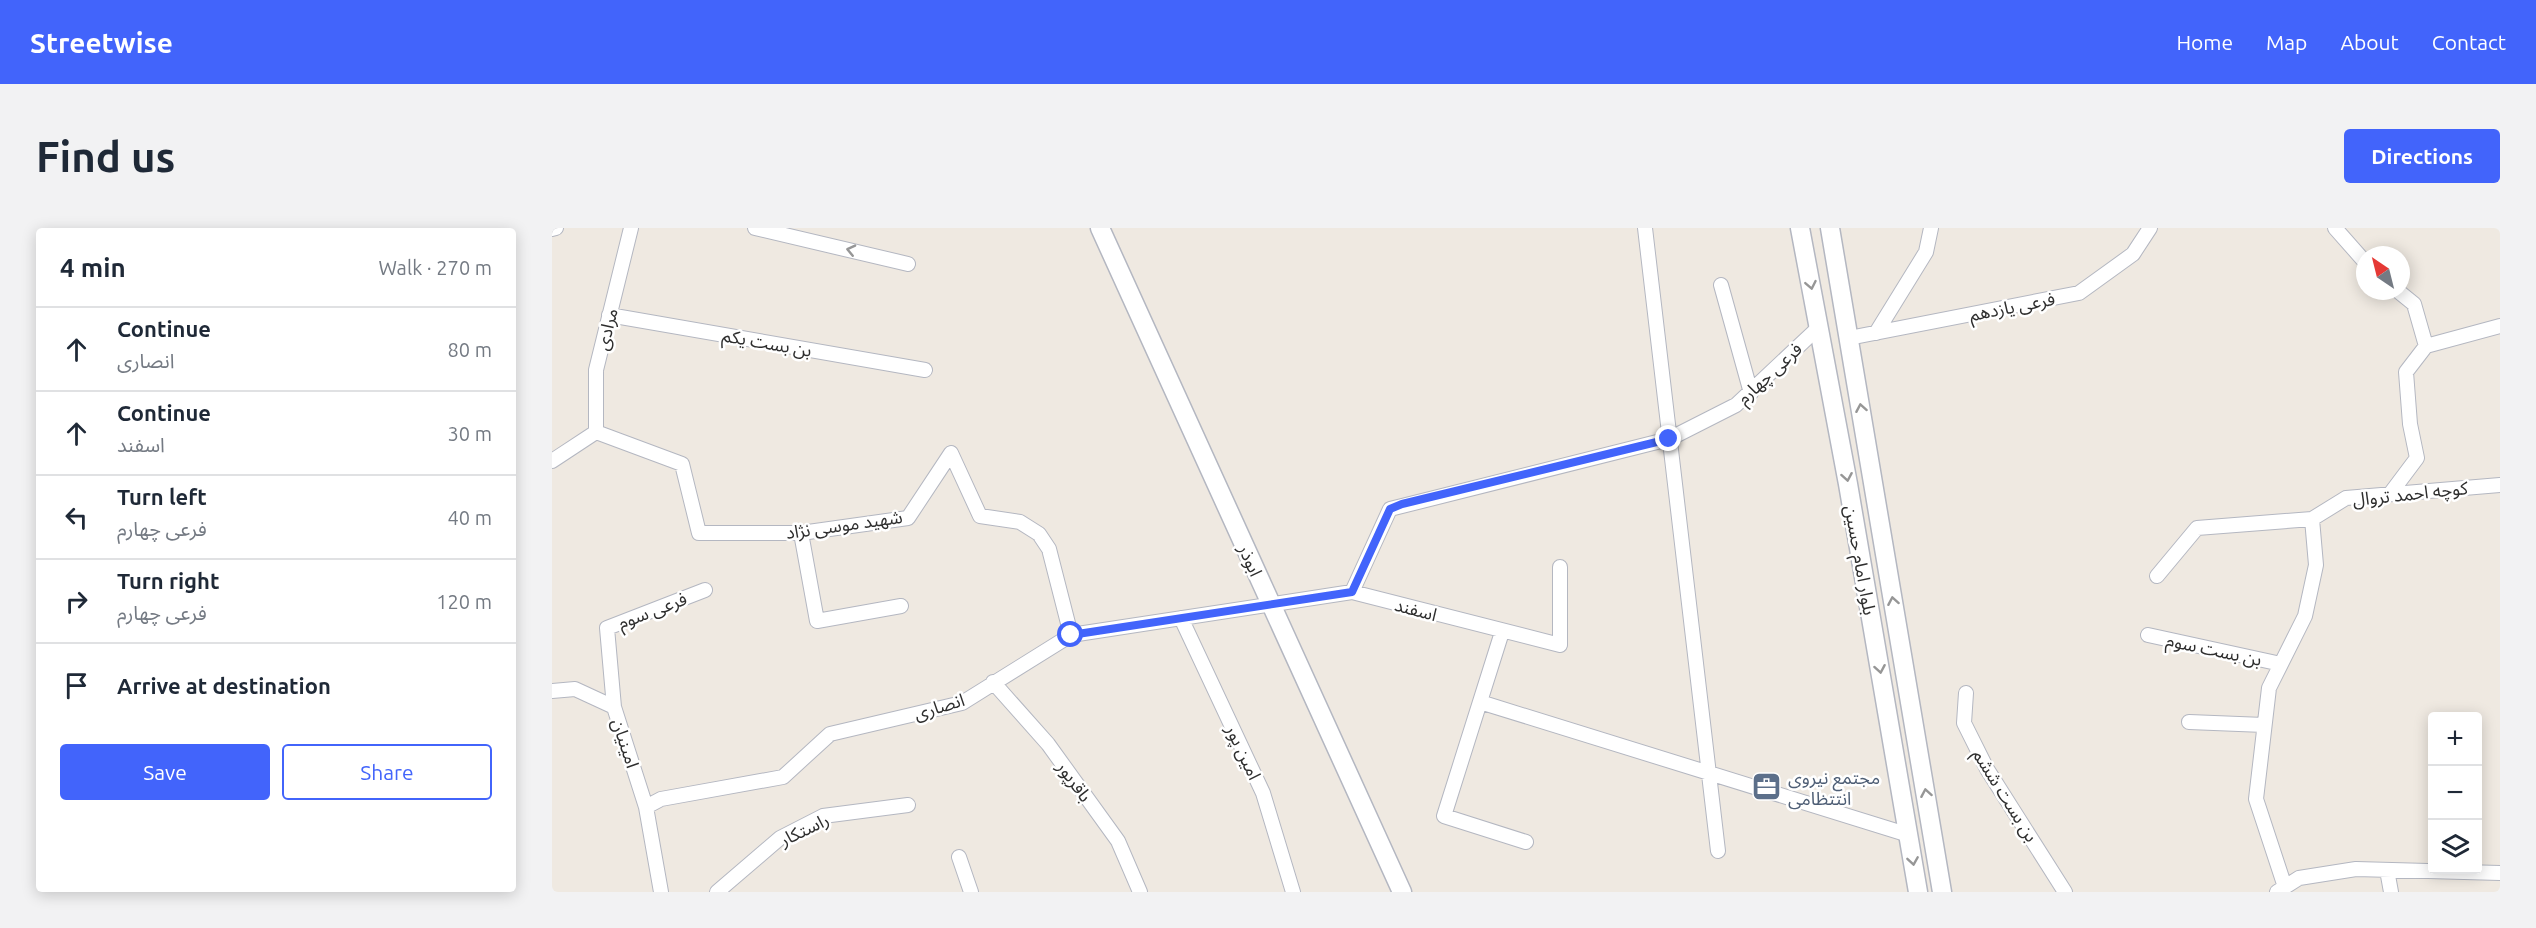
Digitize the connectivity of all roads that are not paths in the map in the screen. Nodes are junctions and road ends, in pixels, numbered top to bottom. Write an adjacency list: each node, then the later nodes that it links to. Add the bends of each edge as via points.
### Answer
1 (631, 228): 14 (street, مرادی)
2 (755, 228): 11 (street, one-way to 2)
3 (1100, 228): 33 (street, ابوذر)
4 (1645, 228): 23 (street)
5 (1800, 228): 16 (street, بلوار امام حسین, one-way to 16)
6 (1830, 228): 18 (street, بلوار امام حسین)
7 (1931, 228): 17 (street, via 1926,252)
8 (2150, 228): 17 (street, فرعی یازدهم, via 2133,254 2079,293)
9 (2337, 229): 10 (street)
10 (2356, 251)
11 (908, 264)
12 (1721, 285): 21 (street)
13 (2409, 300): 19 (street, via 2414,304)
14 (609, 315): 20 (street, بن بست یکم); 22 (street, مرادی, via 596,370)
15 (2500, 326): 19 (street)
16 (1819, 327): 21 (street, فرعی چهارم); 50 (street, بلوار امام حسین, one-way to 50)
17 (1876, 333): 18 (street, فرعی یازدهم)
18 (1849, 339): 64 (street, بلوار امام حسین, one-way to 18)
19 (2426, 346): 26 (street, via 2406,372 2410,424 2418,458)
20 (925, 370)
21 (1751, 393): 23 (street, فرعی چهارم, via 1736,405)
22 (596, 432): 24 (street); 28 (street, شهید موسی نژاد, via 682,464 699,533)
23 (1669, 439): 32 (street, فرعی چهارم, via 1390,509); 47 (street)
24 (552, 461)
25 (2500, 485): 26 (street, کوچه احمد تروال)
26 (2390, 494): 27 (street, کوچه احمد تروال, via 2346,498)
27 (2312, 519): 30 (street, via 2197,528); 39 (street, via 2316,565 2305,616)
28 (801, 533): 34 (street, via 817,621); 38 (street, شهید موسی نژاد, via 908,518 951,453 980,516 1020,522 1039,534 1049,549)
29 (1560, 567): 36 (street, اسفند, via 1560,645)
30 (2157, 576)
31 (705, 591): 44 (street, فرعی سوم, via 607,628)
32 (1352, 592): 33 (street, اسفند); 36 (street, اسفند)
33 (1271, 604): 35 (street, انصاری); 62 (street, ابوذر)
34 (901, 606)
35 (1181, 618): 38 (street, انصاری); 61 (street, امین پور, via 1263,793)
36 (1502, 632): 43 (street)
37 (2148, 634): 39 (street, بن بست سوم)
38 (1071, 635): 40 (street, انصاری)
39 (2281, 664): 46 (street, via 2269,688)
40 (993, 682): 49 (street, انصاری, via 962,703 830,734 783,777 661,799); 60 (street, باقرپور, via 1048,744 1118,841)
41 (552, 691): 44 (street, امینیان, via 575,689)
42 (1966, 693): 65 (street, بن بست ششم, via 1964,723 1988,770)
43 (1480, 702): 47 (street); 51 (street, via 1444,816)
44 (614, 707): 49 (street, امینیان)
45 (2189, 722): 46 (street)
46 (2264, 725): 56 (street, via 2256,799)
47 (1709, 773): 50 (street); 52 (street)
48 (908, 805): 58 (street, راستکار, via 823,816 780,838)
49 (646, 807): 57 (street, امینیان)
50 (1909, 835): 63 (street, بلوار امام حسین, one-way to 63)
51 (1527, 842)
52 (1718, 851)
53 (959, 856): 59 (street)
54 (2387, 870): 55 (street); 56 (street, via 2356,869 2299,878); 66 (street)
55 (2500, 873)
56 (2281, 890)
57 (661, 892)
58 (717, 892)
59 (971, 892)
60 (1140, 892)
61 (1293, 892)
62 (1402, 892)
63 (1918, 892)
64 (1942, 892)
65 (2065, 892)
66 (2391, 892)

